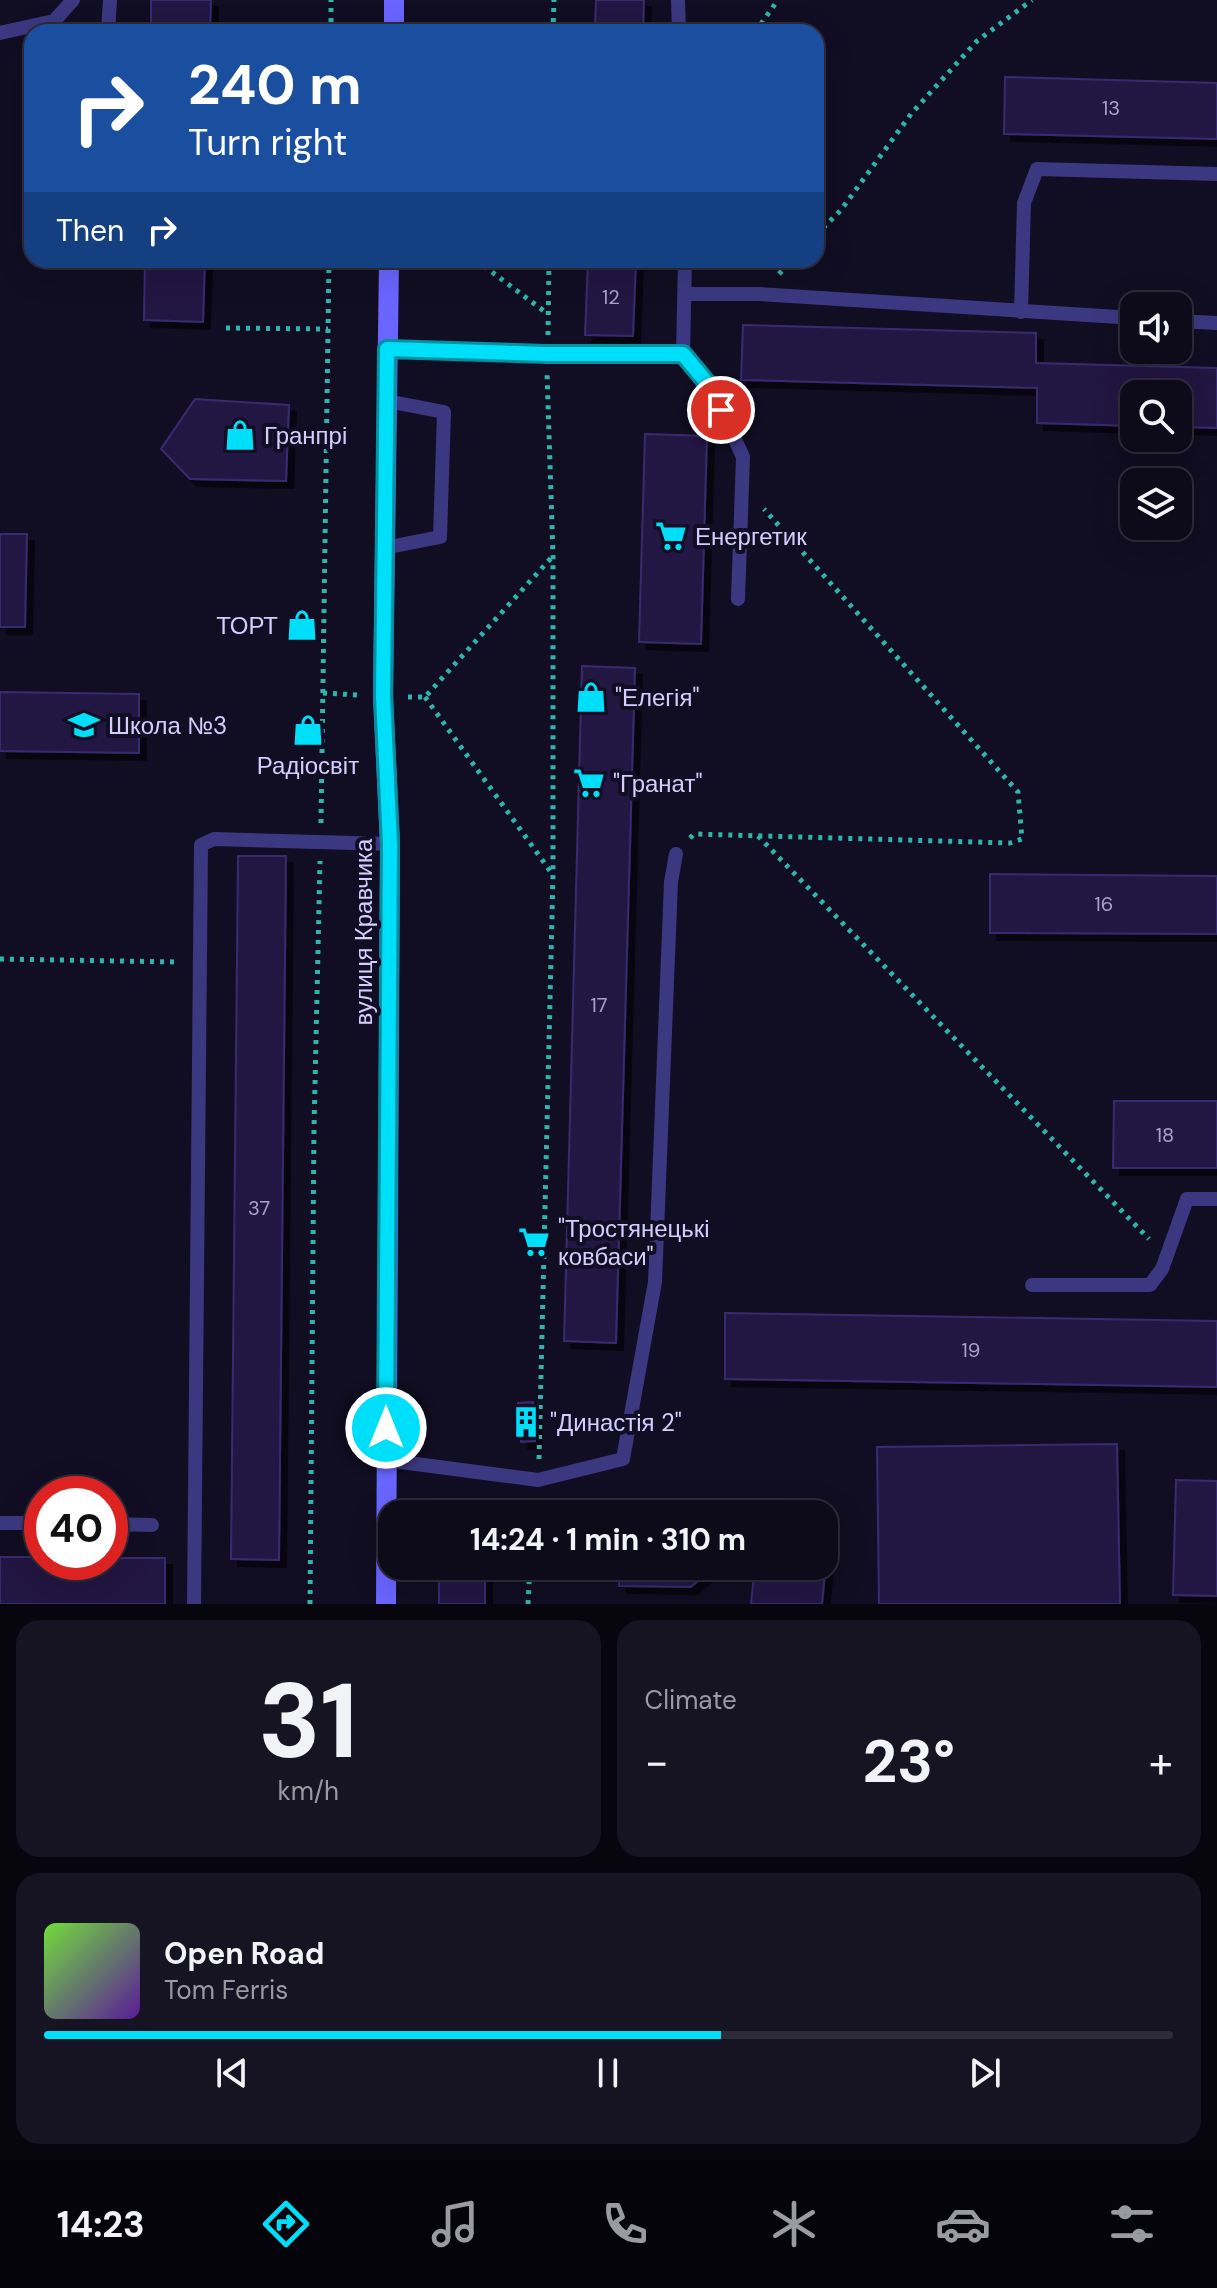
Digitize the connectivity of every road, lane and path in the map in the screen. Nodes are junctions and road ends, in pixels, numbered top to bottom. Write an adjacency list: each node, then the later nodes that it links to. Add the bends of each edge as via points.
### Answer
1 (73, 0): 9 (lane, via 54,21)
2 (110, 0): 10 (lane)
3 (331, 0): 11 (path)
4 (394, 0): 12 (street)
5 (554, 0): 13 (path)
6 (678, 0): 14 (lane)
7 (778, 0): 15 (path)
8 (1032, 0): 19 (path, via 977,41 911,114)
9 (40, 24)
10 (108, 24)
11 (331, 24)
12 (394, 24)
13 (553, 24)
14 (679, 24)
15 (761, 24)
16 (24, 28): 17 (lane)
17 (0, 33)
18 (1217, 174): 26 (lane, via 1037,169 1024,203)
19 (824, 227)
20 (329, 268): 32 (path)
21 (389, 268): 33 (street, вулиця Кравчика)
22 (487, 268): 27 (path)
23 (549, 268): 27 (path)
24 (685, 268): 25 (lane)
25 (686, 294): 26 (lane); 35 (lane)
26 (1021, 312): 28 (lane)
27 (548, 314): 34 (path)
28 (1120, 317)
29 (1192, 322): 30 (lane)
30 (1217, 323)
31 (226, 328): 32 (path)
32 (328, 329): 42 (path)
33 (387, 349): 34 (lane); 36 (street, вулиця Кравчика)
34 (547, 354): 35 (lane); 39 (path)
35 (683, 354): 37 (lane, via 712,389 743,457)
36 (387, 401): 38 (street, вулиця Кравчика); 38 (lane, via 444,412 440,537)
37 (742, 485): 40 (lane); 41 (path, via 1018,792 1022,839 1010,843)
38 (384, 548): 43 (street, вулиця Кравчика)
39 (553, 556): 45 (path); 45 (path, via 425,697)
40 (738, 599)
41 (757, 836): 44 (path, via 694,834); 49 (path)
42 (320, 842): 43 (lane); 47 (lane, via 214,839 201,845); 60 (path)
43 (390, 844): 51 (street, вулиця Кравчика)
44 (676, 854): 52 (lane, via 655,1282 623,1459)
45 (553, 875): 52 (path)
46 (0, 959): 47 (path)
47 (199, 963): 59 (lane)
48 (1217, 1199): 49 (lane, via 1187,1199)
49 (1166, 1257): 50 (lane, via 1150,1285)
50 (1032, 1285)
51 (386, 1460): 52 (lane); 61 (street, вулиця Кравчика)
52 (538, 1480): 53 (path)
53 (536, 1500)
54 (0, 1523): 55 (lane)
55 (24, 1523)
56 (128, 1524): 57 (lane)
57 (152, 1525)
58 (529, 1580): 62 (path)
59 (194, 1604)
60 (310, 1604)
61 (386, 1604)
62 (528, 1604)

